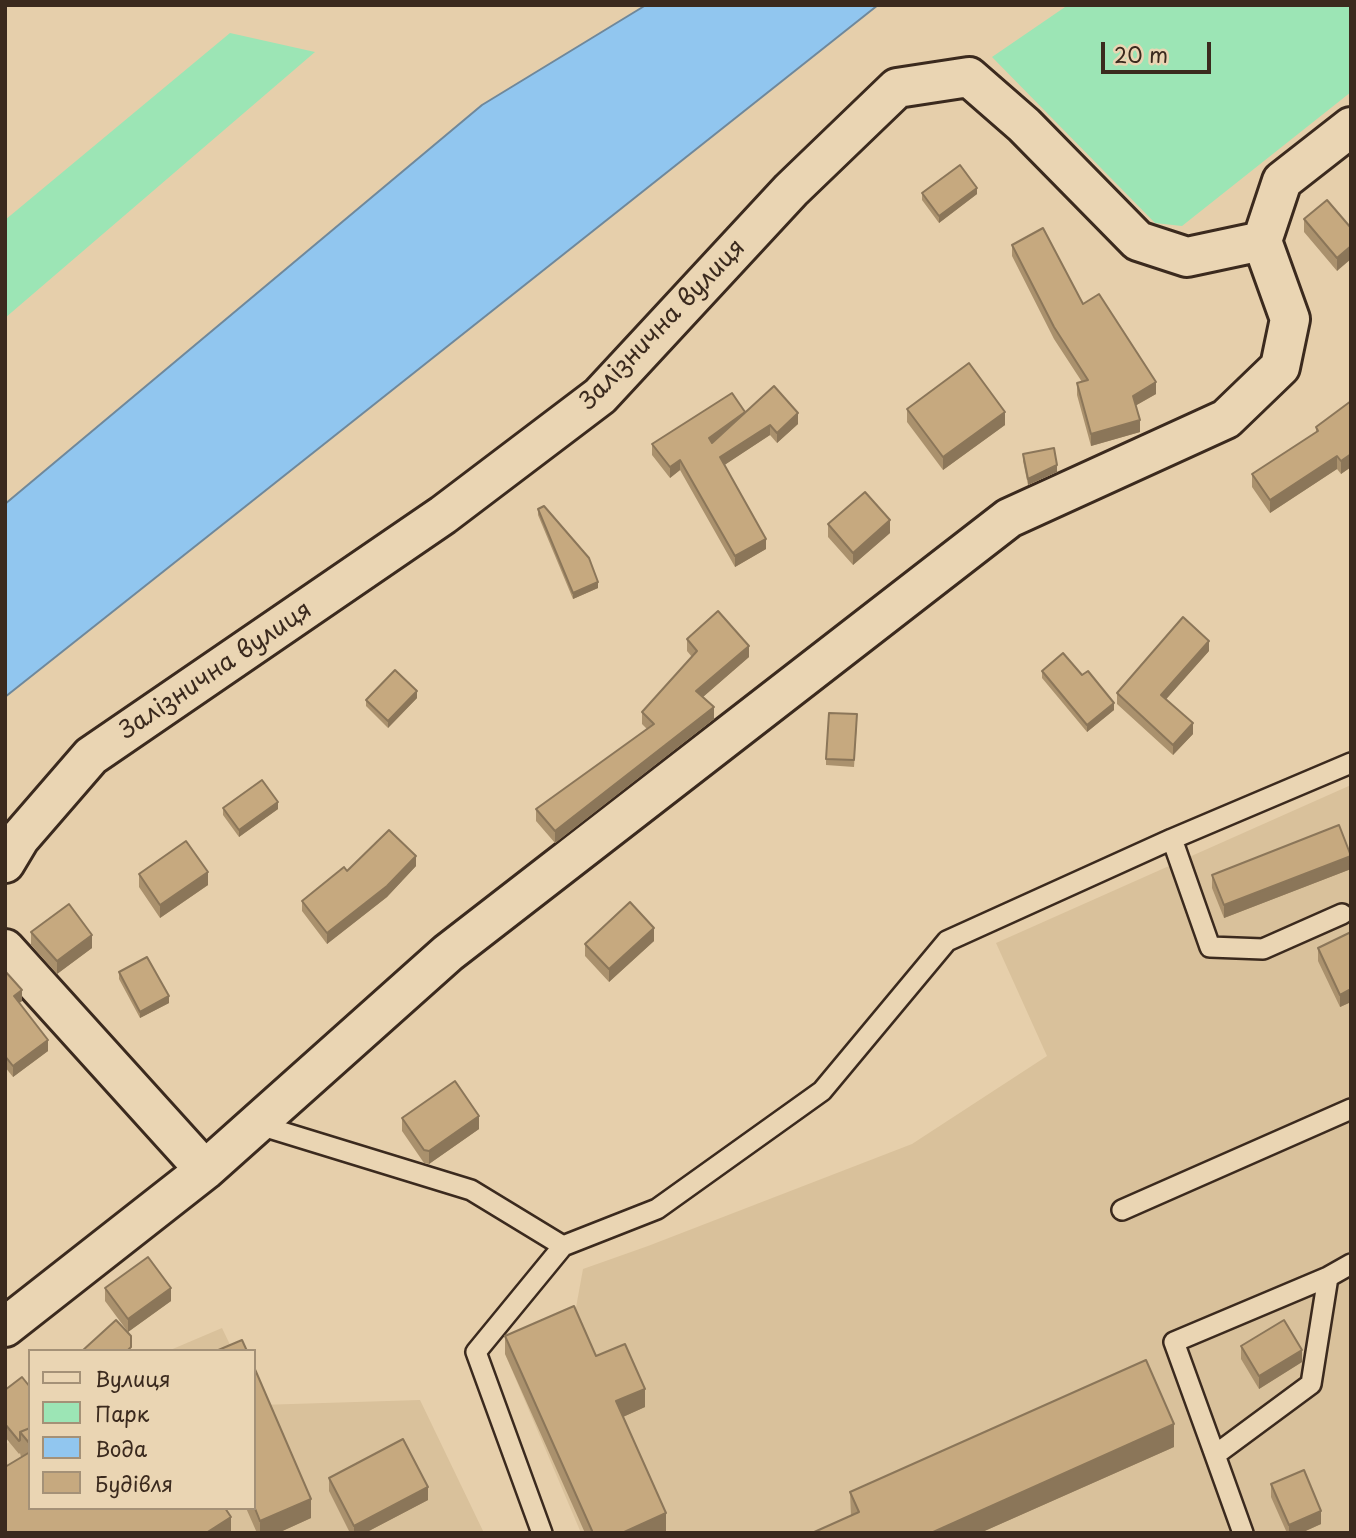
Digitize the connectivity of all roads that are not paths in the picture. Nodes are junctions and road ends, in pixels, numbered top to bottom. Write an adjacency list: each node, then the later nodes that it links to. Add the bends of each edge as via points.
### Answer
1 (1351, 127): 2 (street, via 1282,181)
2 (1262, 241): 5 (street, Залізнична вулиця, via 1187,257 1138,241 1024,125 969,77 897,88 791,190 600,396 443,515 91,756 20,838); 9 (street, via 1290,319 1280,367 1226,419 1009,518 448,953)
3 (1351, 763): 4 (lane)
4 (1172, 839): 6 (lane, via 1210,947 1263,949); 12 (lane, via 947,940 822,1091 657,1209)
5 (5, 863)
6 (1342, 914)
7 (5, 949): 10 (street)
8 (1351, 1110): 11 (lane)
9 (256, 1124): 10 (street); 12 (lane, via 471,1191)
10 (205, 1170): 15 (street)
11 (1122, 1210)
12 (563, 1246): 17 (lane, via 476,1352)
13 (1351, 1264): 14 (lane)
14 (1328, 1277): 16 (lane, via 1311,1384); 16 (lane, via 1174,1342)
15 (5, 1327)
16 (1215, 1455): 18 (lane)
17 (542, 1533)
18 (1243, 1533)

